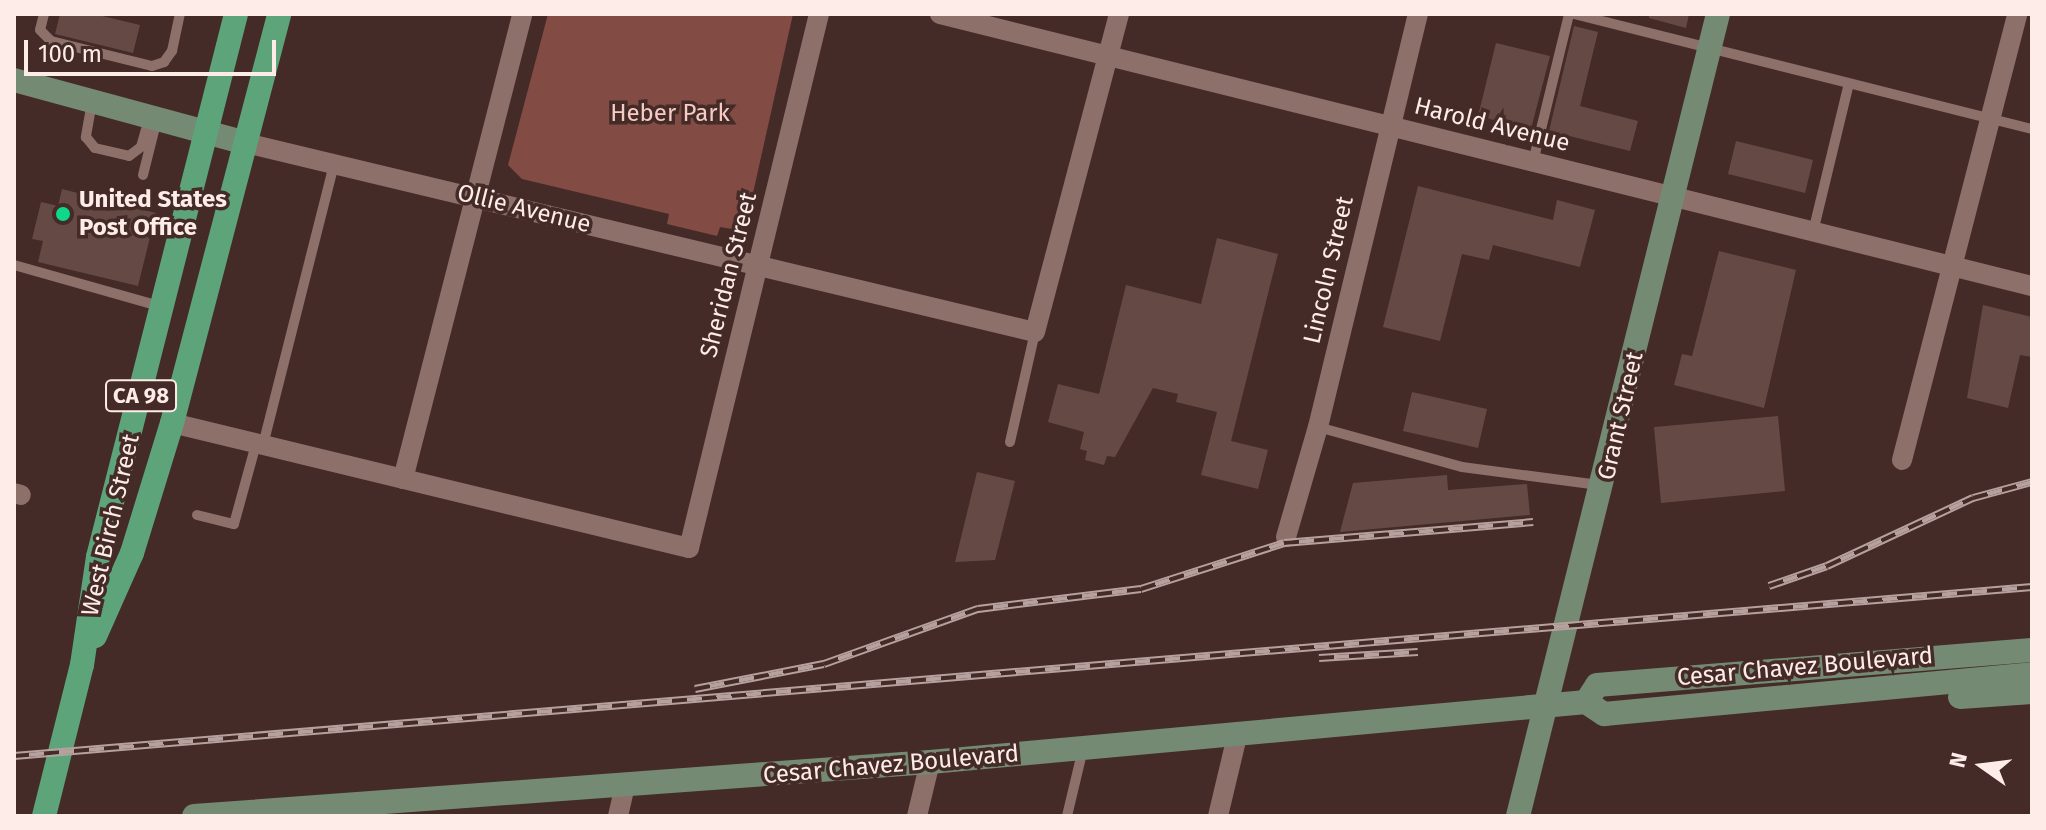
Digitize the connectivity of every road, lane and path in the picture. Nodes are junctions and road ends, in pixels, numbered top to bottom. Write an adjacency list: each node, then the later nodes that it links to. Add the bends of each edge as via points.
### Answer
1 (44, 14): 2 (lane, via 40,30 51,41 152,66 164,62)
2 (180, 14)
3 (236, 14): 21 (main road, West Birch Street / CA 98)
4 (279, 14): 23 (main road, West Birch Street / CA 98)
5 (522, 14): 27 (street)
6 (819, 14): 31 (street, Sheridan Street)
7 (940, 14): 14 (street, Harold Avenue)
8 (1119, 14): 14 (street)
9 (1418, 14): 20 (street, Lincoln Street)
10 (1572, 14): 13 (lane); 24 (lane)
11 (1718, 14): 13 (main road, Grant Street)
12 (2017, 14): 19 (street)
13 (1710, 48): 16 (lane); 28 (main road, Grant Street)
14 (1108, 57): 20 (street, Harold Avenue); 35 (street)
15 (14, 80): 17 (main road, Ollie Avenue)
16 (1849, 83): 19 (lane); 29 (lane)
17 (92, 100): 18 (main road, Ollie Avenue); 18 (lane, via 86,137 95,148 129,156 141,147)
18 (154, 115): 21 (main road, Ollie Avenue); 26 (lane)
19 (1990, 118): 22 (lane); 32 (street)
20 (1390, 126): 24 (street, Harold Avenue); 37 (street, Lincoln Street)
21 (205, 128): 23 (main road, Ollie Avenue); 34 (main road, West Birch Street / CA 98)
22 (2032, 129)
23 (246, 143): 25 (street, Ollie Avenue); 36 (main road, West Birch Street / CA 98)
24 (1533, 162): 28 (street, Harold Avenue)
25 (334, 164): 27 (street, Ollie Avenue); 39 (lane)
26 (143, 175)
27 (476, 197): 31 (street, Ollie Avenue); 41 (street)
28 (1673, 198): 29 (street, Harold Avenue); 42 (main road, Grant Street)
29 (1813, 233): 32 (street, Harold Avenue)
30 (14, 265): 34 (lane)
31 (757, 267): 35 (street, Ollie Avenue); 41 (street, Sheridan Street, via 689,548)
32 (1952, 267): 33 (street, Harold Avenue); 40 (street)
33 (2032, 286)
34 (162, 307): 46 (main road, West Birch Street / CA 98, via 98,557)
35 (1035, 332): 38 (lane)
36 (172, 423): 39 (street); 46 (main road, West Birch Street / CA 98, via 132,553)
37 (1318, 427): 42 (lane, via 1462,467); 44 (street, Lincoln Street)
38 (1010, 442)
39 (260, 444): 41 (street); 43 (lane, via 234,524)
40 (1902, 460)
41 (403, 479)
42 (1604, 486): 51 (main road, Grant Street)
43 (197, 515)
44 (1286, 537)
45 (2032, 650): 50 (main road, Cesar Chavez Boulevard, via 1597,685)
46 (82, 665): 56 (main road, West Birch Street / CA 98)
47 (2032, 674): 49 (main road, Cesar Chavez Boulevard)
48 (2032, 692): 49 (main road, via 1768,713)
49 (1742, 700): 50 (main road, Cesar Chavez Boulevard, via 1604,714)
50 (1586, 702): 51 (main road, Cesar Chavez Boulevard)
51 (1546, 708): 52 (main road, Cesar Chavez Boulevard); 62 (main road, Grant Street)
52 (1237, 736): 53 (main road, Cesar Chavez Boulevard); 61 (street)
53 (1083, 749): 54 (main road, Cesar Chavez Boulevard); 60 (lane)
54 (930, 762): 55 (main road, Cesar Chavez Boulevard); 59 (street)
55 (625, 786): 57 (main road, Cesar Chavez Boulevard); 58 (street)
56 (44, 816)
57 (194, 816)
58 (618, 816)
59 (917, 816)
60 (1067, 816)
61 (1218, 816)
62 (1518, 816)

